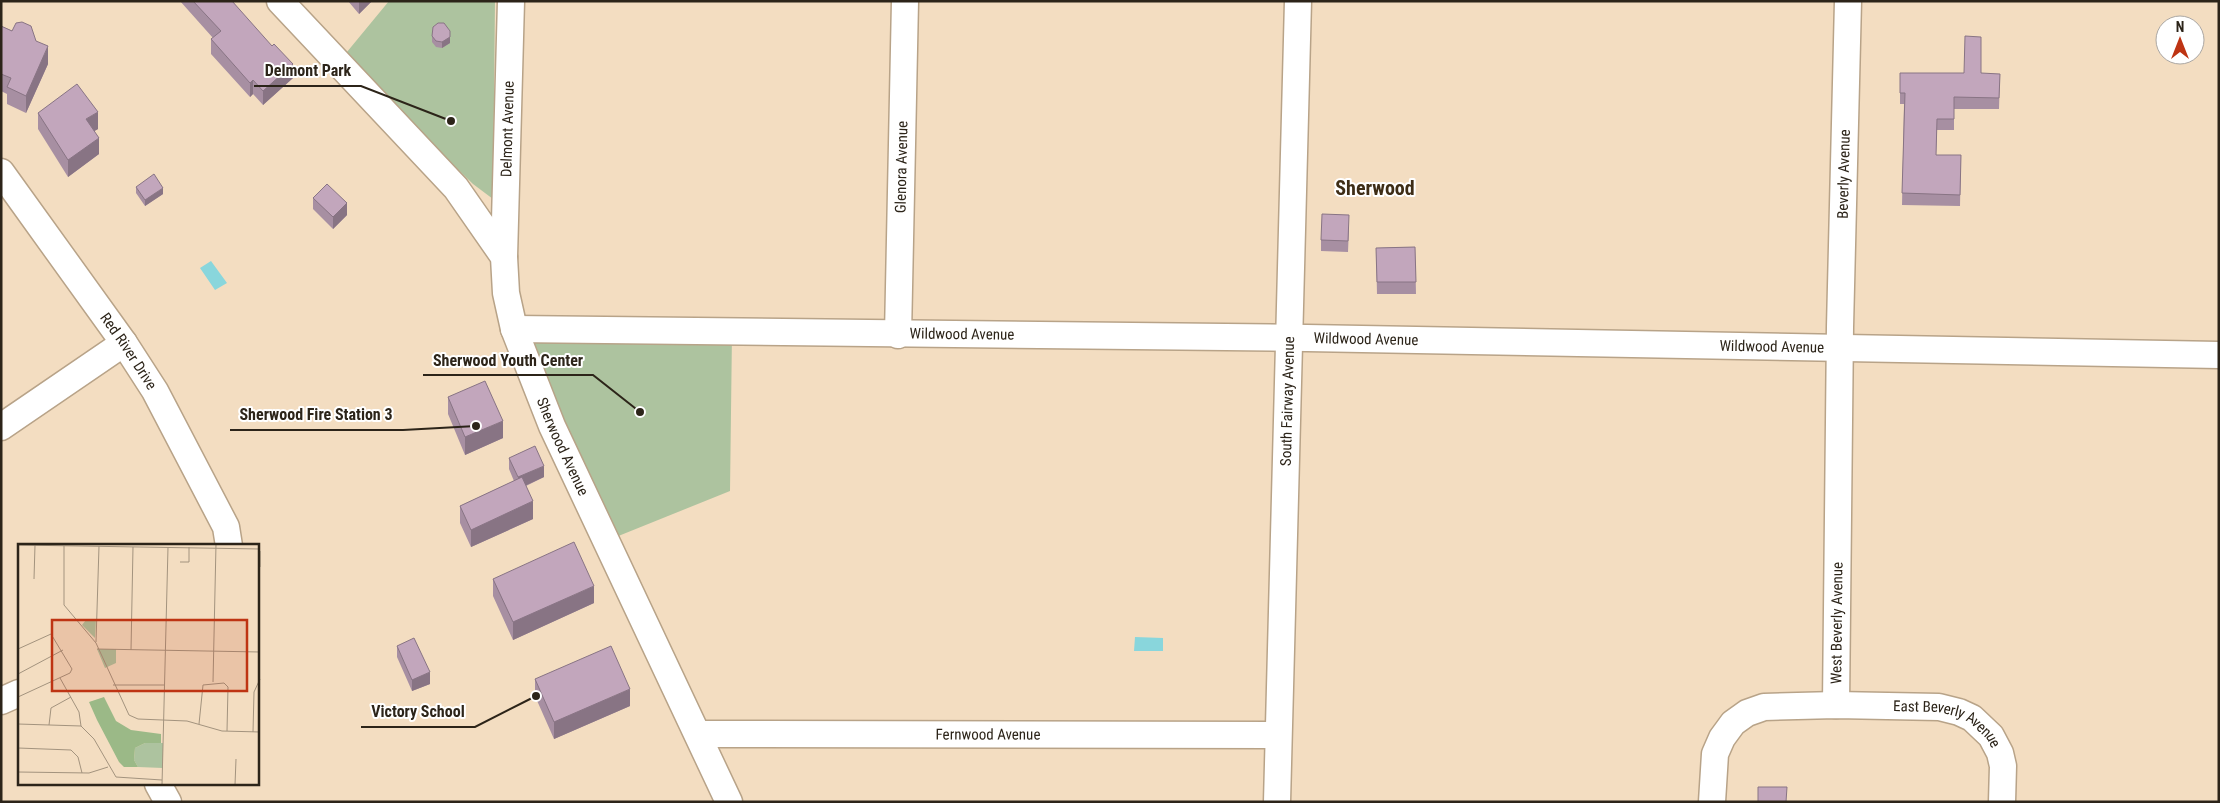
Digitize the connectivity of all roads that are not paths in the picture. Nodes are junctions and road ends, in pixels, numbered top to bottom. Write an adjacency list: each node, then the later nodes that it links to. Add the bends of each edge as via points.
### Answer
1 (280, 1): 7 (street, via 456,188)
2 (511, 1): 7 (street, Delmont Avenue)
3 (905, 1): 9 (street, Glenora Avenue)
4 (1298, 1): 10 (street, South Fairway Avenue)
5 (1848, 1): 12 (street, Beverly Avenue)
6 (1, 172): 11 (street, Red River Drive)
7 (504, 257): 8 (street, Sherwood Avenue, via 506,293)
8 (514, 329): 9 (street, Wildwood Avenue); 19 (street, Sherwood Avenue, via 552,426)
9 (898, 335): 10 (street, Wildwood Avenue)
10 (1290, 338): 12 (street, Wildwood Avenue); 20 (street, South Fairway Avenue)
11 (124, 343): 14 (street); 15 (street, Red River Drive, via 155,391 226,527)
12 (1840, 348): 13 (street, Wildwood Avenue); 18 (street, West Beverly Avenue)
13 (2219, 355)
14 (1, 427)
15 (229, 544)
16 (18, 693): 17 (street)
17 (1, 701)
18 (1836, 705): 25 (street, West Beverly Avenue, via 1764,707 1747,713 1722,738 1715,754); 26 (street, East Beverly Avenue, via 1939,707 1972,718 1991,736 2000,753)
19 (698, 734): 20 (street, Fernwood Avenue); 23 (street, Sherwood Avenue)
20 (1278, 735): 24 (street, South Fairway Avenue)
21 (159, 786): 22 (street)
22 (168, 802)
23 (729, 802)
24 (1277, 802)
25 (1712, 802)
26 (2002, 802)

